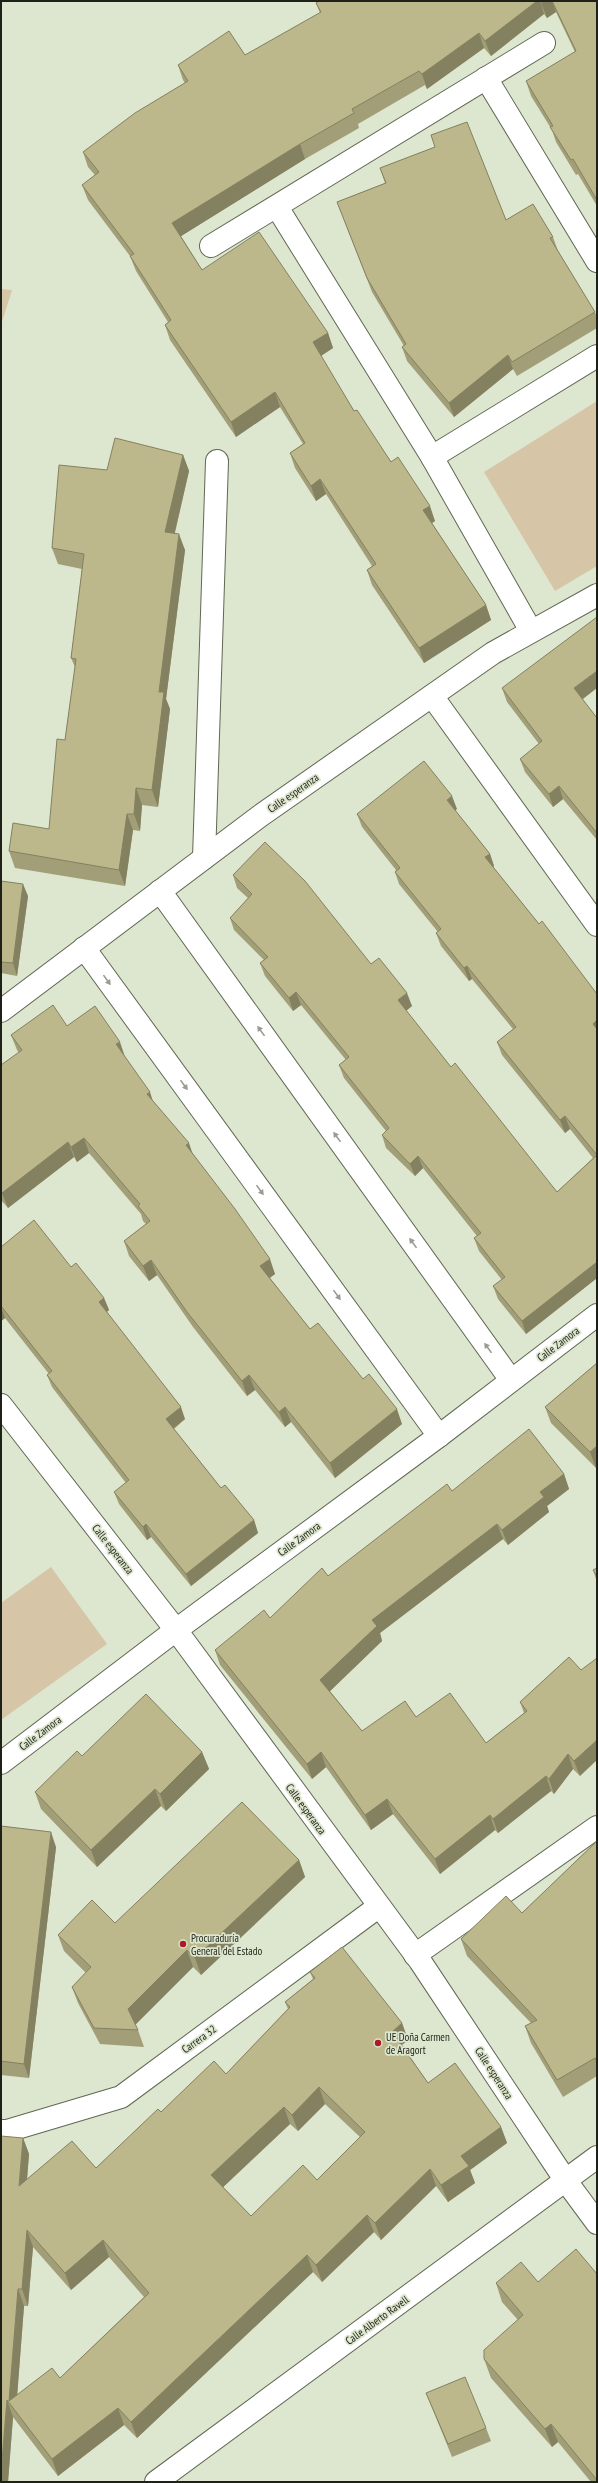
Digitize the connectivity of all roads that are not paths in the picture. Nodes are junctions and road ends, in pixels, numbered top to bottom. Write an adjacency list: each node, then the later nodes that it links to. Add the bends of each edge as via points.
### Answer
1 (544, 42): 2 (street)
2 (486, 78): 3 (street); 5 (street)
3 (277, 207): 4 (street); 7 (street)
4 (211, 246)
5 (597, 260)
6 (597, 356): 7 (street)
7 (432, 457): 10 (street)
8 (217, 461): 12 (street)
9 (597, 595): 10 (street, Calle esperanza)
10 (531, 631): 11 (street, Calle esperanza, via 493,653)
11 (432, 696): 12 (street, Calle esperanza); 14 (street)
12 (204, 858): 13 (street, Calle esperanza)
13 (160, 891): 15 (street, Calle esperanza); 18 (street, one-way to 13)
14 (597, 925)
15 (84, 948): 16 (street, Calle esperanza); 20 (street, one-way to 20)
16 (1, 1011)
17 (597, 1315): 18 (street, Calle Zamora)
18 (511, 1380): 20 (street, Calle Zamora)
19 (1, 1405): 21 (street, Calle esperanza)
20 (439, 1436): 21 (street, Calle Zamora)
21 (176, 1630): 22 (street, Calle Zamora); 24 (street, Calle esperanza)
22 (1, 1763)
23 (597, 1827): 25 (street)
24 (378, 1907): 25 (street, Calle esperanza); 26 (street, Carrera 32, via 121,2097)
25 (416, 1955): 28 (street, Calle esperanza)
26 (1, 2131)
27 (597, 2157): 28 (street, Calle Alberto Ravell)
28 (566, 2181): 29 (street, Calle esperanza); 30 (street, Calle Alberto Ravell)
29 (597, 2223)
30 (156, 2482)

